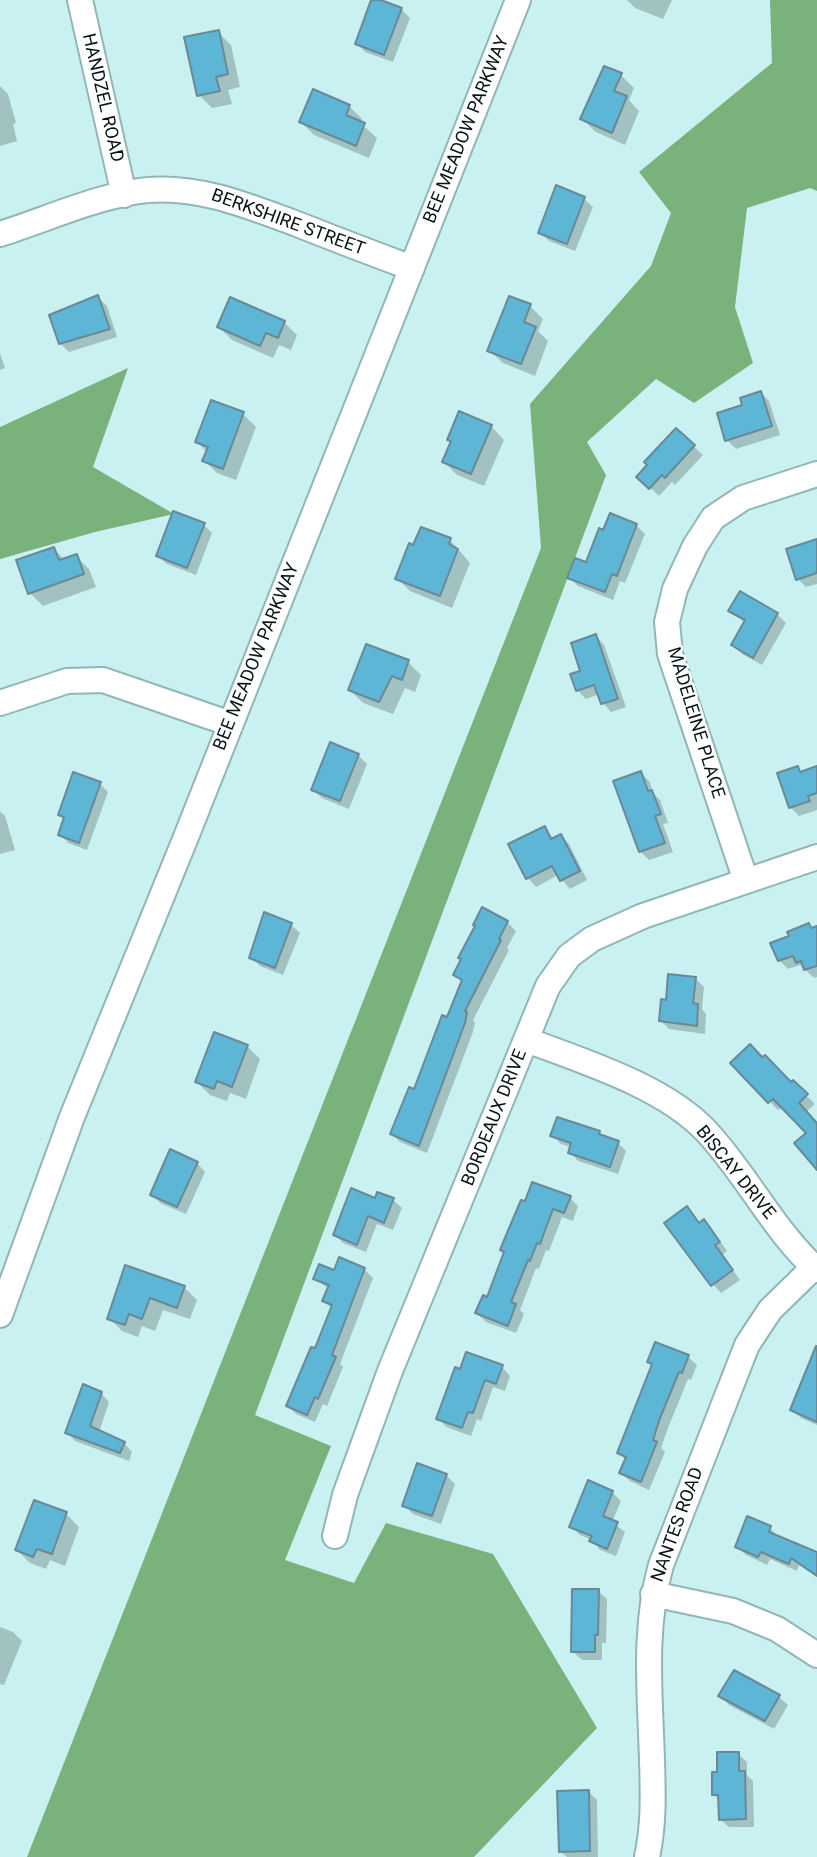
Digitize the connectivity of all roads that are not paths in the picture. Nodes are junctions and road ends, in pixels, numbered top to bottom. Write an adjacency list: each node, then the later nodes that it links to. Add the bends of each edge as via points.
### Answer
1 (80, 0): 3 (street, HANDZEL ROAD)
2 (519, 0): 5 (street, BEE MEADOW PARKWAY)
3 (124, 195): 4 (street, BERKSHIRE STREET); 5 (street, BERKSHIRE STREET, via 171,190 222,197)
4 (0, 234)
5 (412, 268): 8 (street, BEE MEADOW PARKWAY)
6 (817, 474): 10 (street, MADELEINE PLACE, via 743,498 712,518 675,589 667,622 670,654)
7 (0, 703): 8 (street, via 67,681 103,680)
8 (231, 724): 13 (street, BEE MEADOW PARKWAY, via 72,1117)
9 (817, 858): 10 (street, BORDEAUX DRIVE)
10 (746, 881): 11 (street, BORDEAUX DRIVE, via 643,916 592,939 569,956 548,986)
11 (527, 1040): 12 (street, BISCAY DRIVE, via 623,1077 669,1102 706,1131 776,1224); 14 (street, BORDEAUX DRIVE, via 390,1371)
12 (816, 1268): 15 (street, NANTES ROAD, via 770,1310 747,1345)
13 (0, 1315)
14 (335, 1536)
15 (653, 1594): 16 (street, via 733,1611 777,1629); 17 (street, NANTES ROAD, via 648,1651 653,1814)
16 (817, 1655)
17 (647, 1857)

